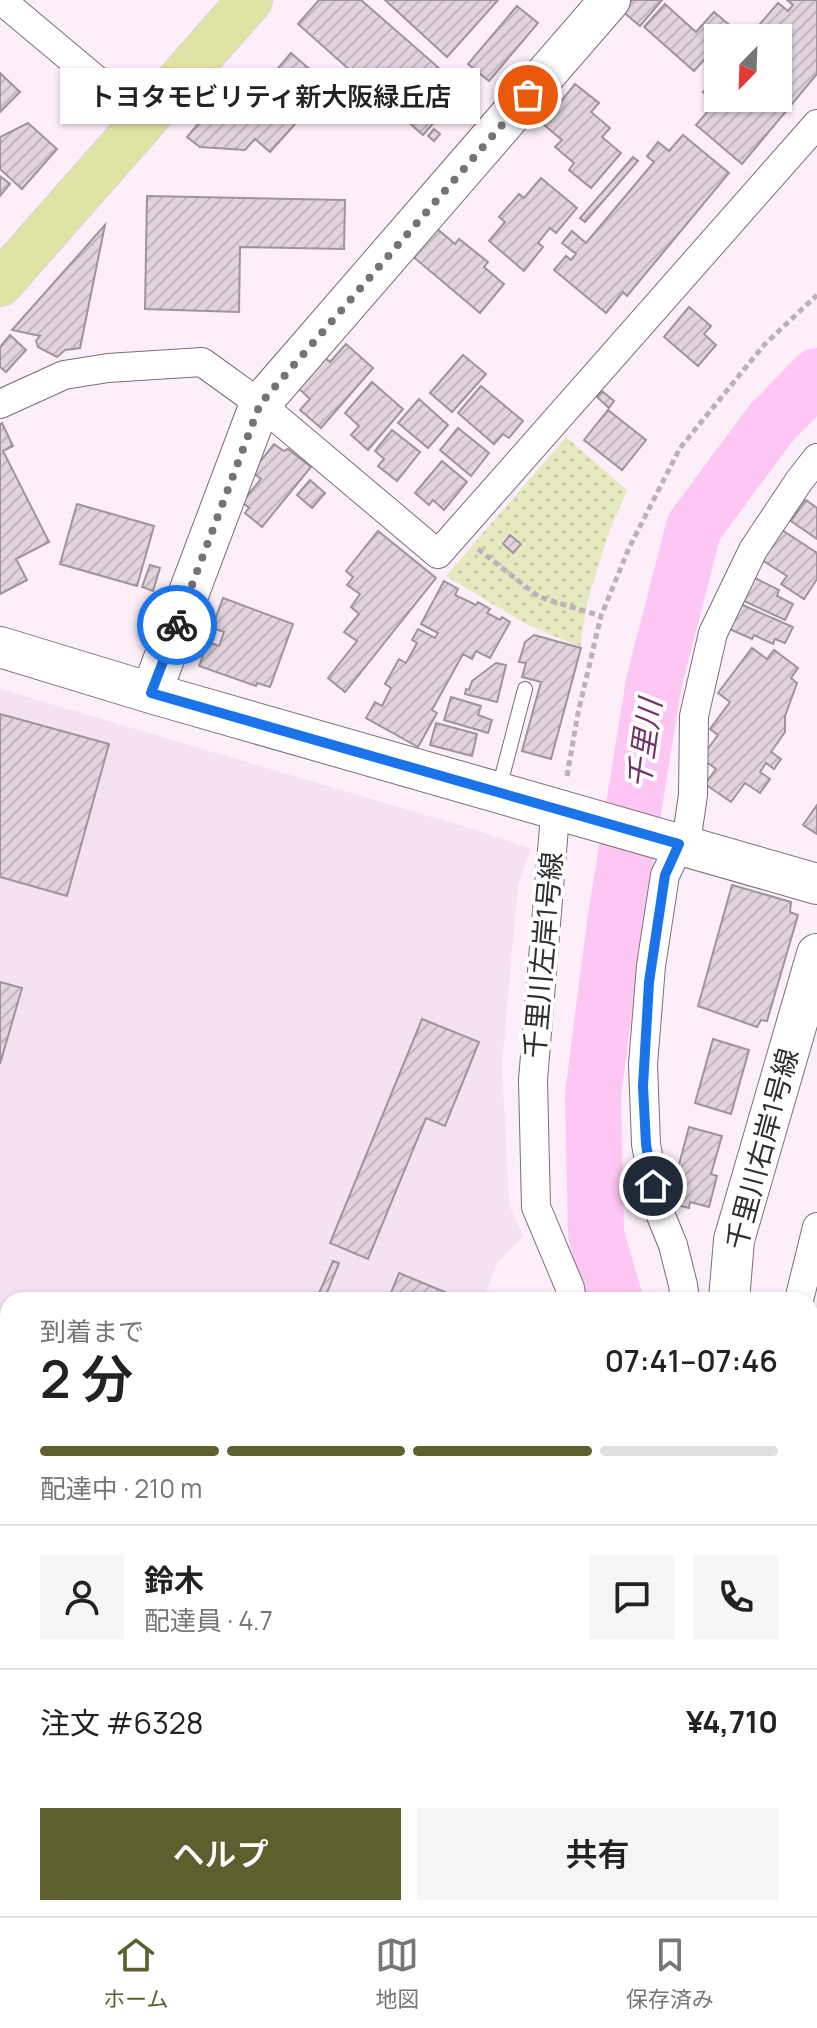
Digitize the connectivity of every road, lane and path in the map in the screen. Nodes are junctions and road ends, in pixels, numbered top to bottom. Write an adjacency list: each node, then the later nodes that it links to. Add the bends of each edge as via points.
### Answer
1 (1, 0): 4 (street)
2 (250, 0): 4 (main road)
3 (610, 0): 9 (street)
4 (143, 119): 6 (main road)
5 (817, 124): 11 (street)
6 (0, 284)
7 (817, 295): 12 (path, via 764,345 680,448)
8 (0, 404): 9 (street, via 64,375 202,362)
9 (260, 404): 11 (street, via 438,554); 15 (street)
10 (817, 458): 18 (street, via 753,550 713,633 694,716 688,829)
11 (457, 532): 12 (path, via 539,597)
12 (601, 616): 17 (path, via 578,713)
13 (0, 647): 15 (street)
14 (525, 689): 16 (lane)
15 (151, 693): 16 (street)
16 (498, 792): 17 (street)
17 (565, 811): 18 (street); 23 (street, 千里川左岸1号線, via 554,827 533,1080 536,1207)
18 (672, 842): 19 (street); 24 (street, via 651,966 643,1086 653,1186)
19 (817, 884)
20 (817, 954): 25 (street, 千里川右岸1号線, via 734,1240)
21 (817, 1227): 22 (street)
22 (812, 1272): 26 (street)
23 (571, 1292)
24 (684, 1292)
25 (730, 1292)
26 (803, 1292)

